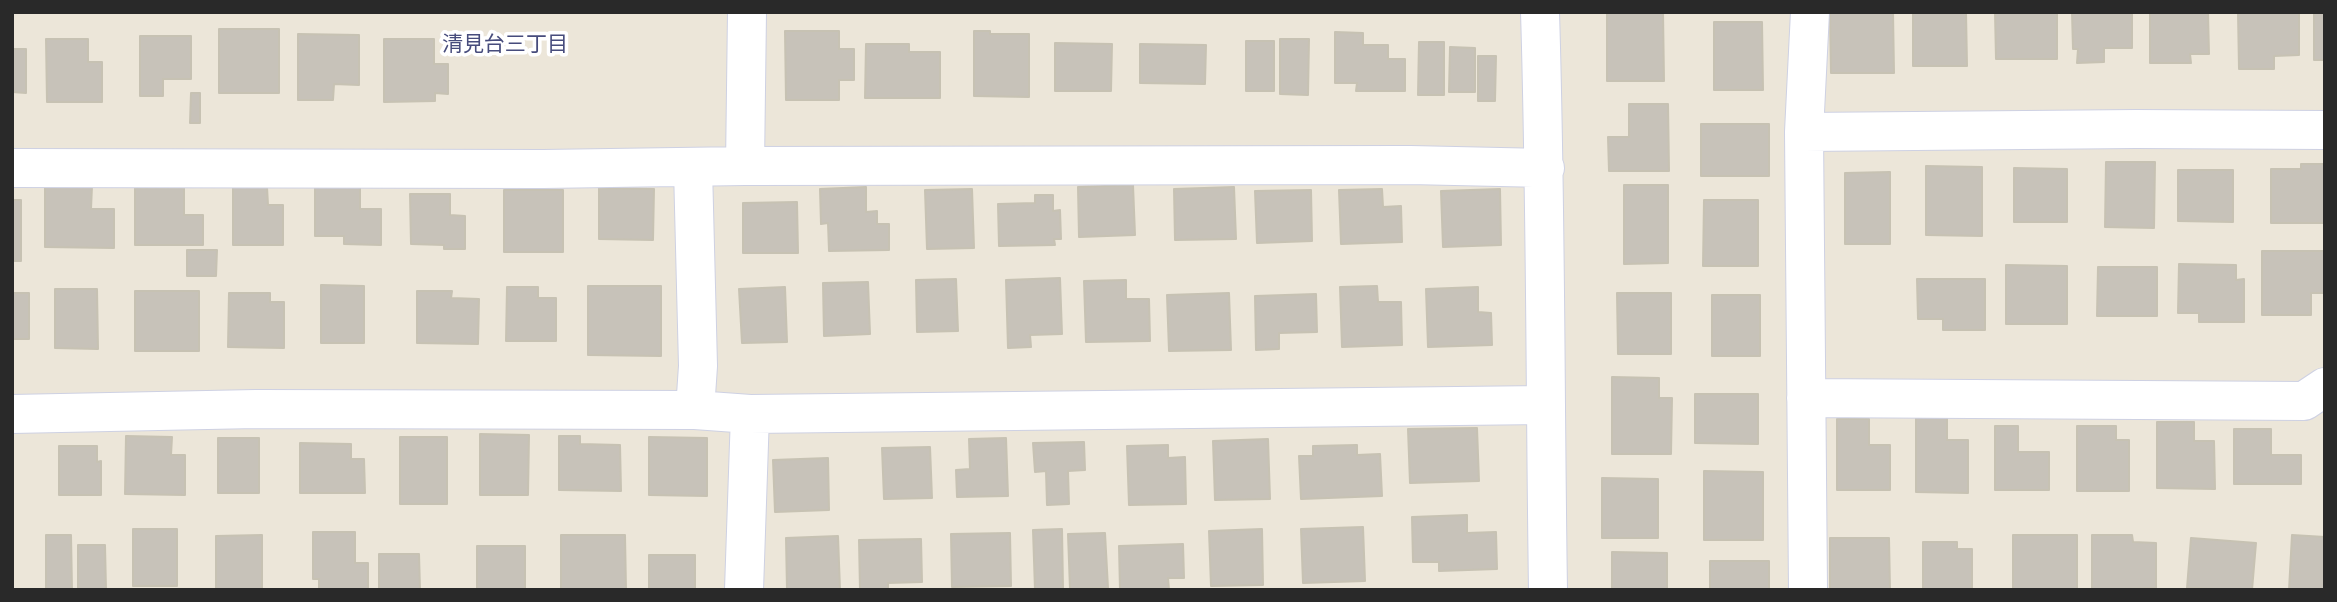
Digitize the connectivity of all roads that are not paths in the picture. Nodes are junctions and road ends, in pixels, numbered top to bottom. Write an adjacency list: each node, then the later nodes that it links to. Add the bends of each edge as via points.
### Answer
1 (747, 12): 6 (street)
2 (1541, 12): 9 (street)
3 (1810, 12): 5 (street)
4 (2325, 130): 5 (street)
5 (1804, 132): 11 (street)
6 (745, 166): 8 (street); 9 (street)
7 (12, 168): 8 (street)
8 (692, 168): 13 (street, via 698,366)
9 (1545, 168): 12 (street)
10 (2325, 387): 11 (street, via 2304,401)
11 (1806, 398): 18 (street)
12 (1545, 405): 15 (street); 17 (street)
13 (695, 410): 14 (street, via 256,409); 15 (street)
14 (12, 414)
15 (750, 414): 16 (street)
16 (744, 590)
17 (1548, 590)
18 (1808, 590)

